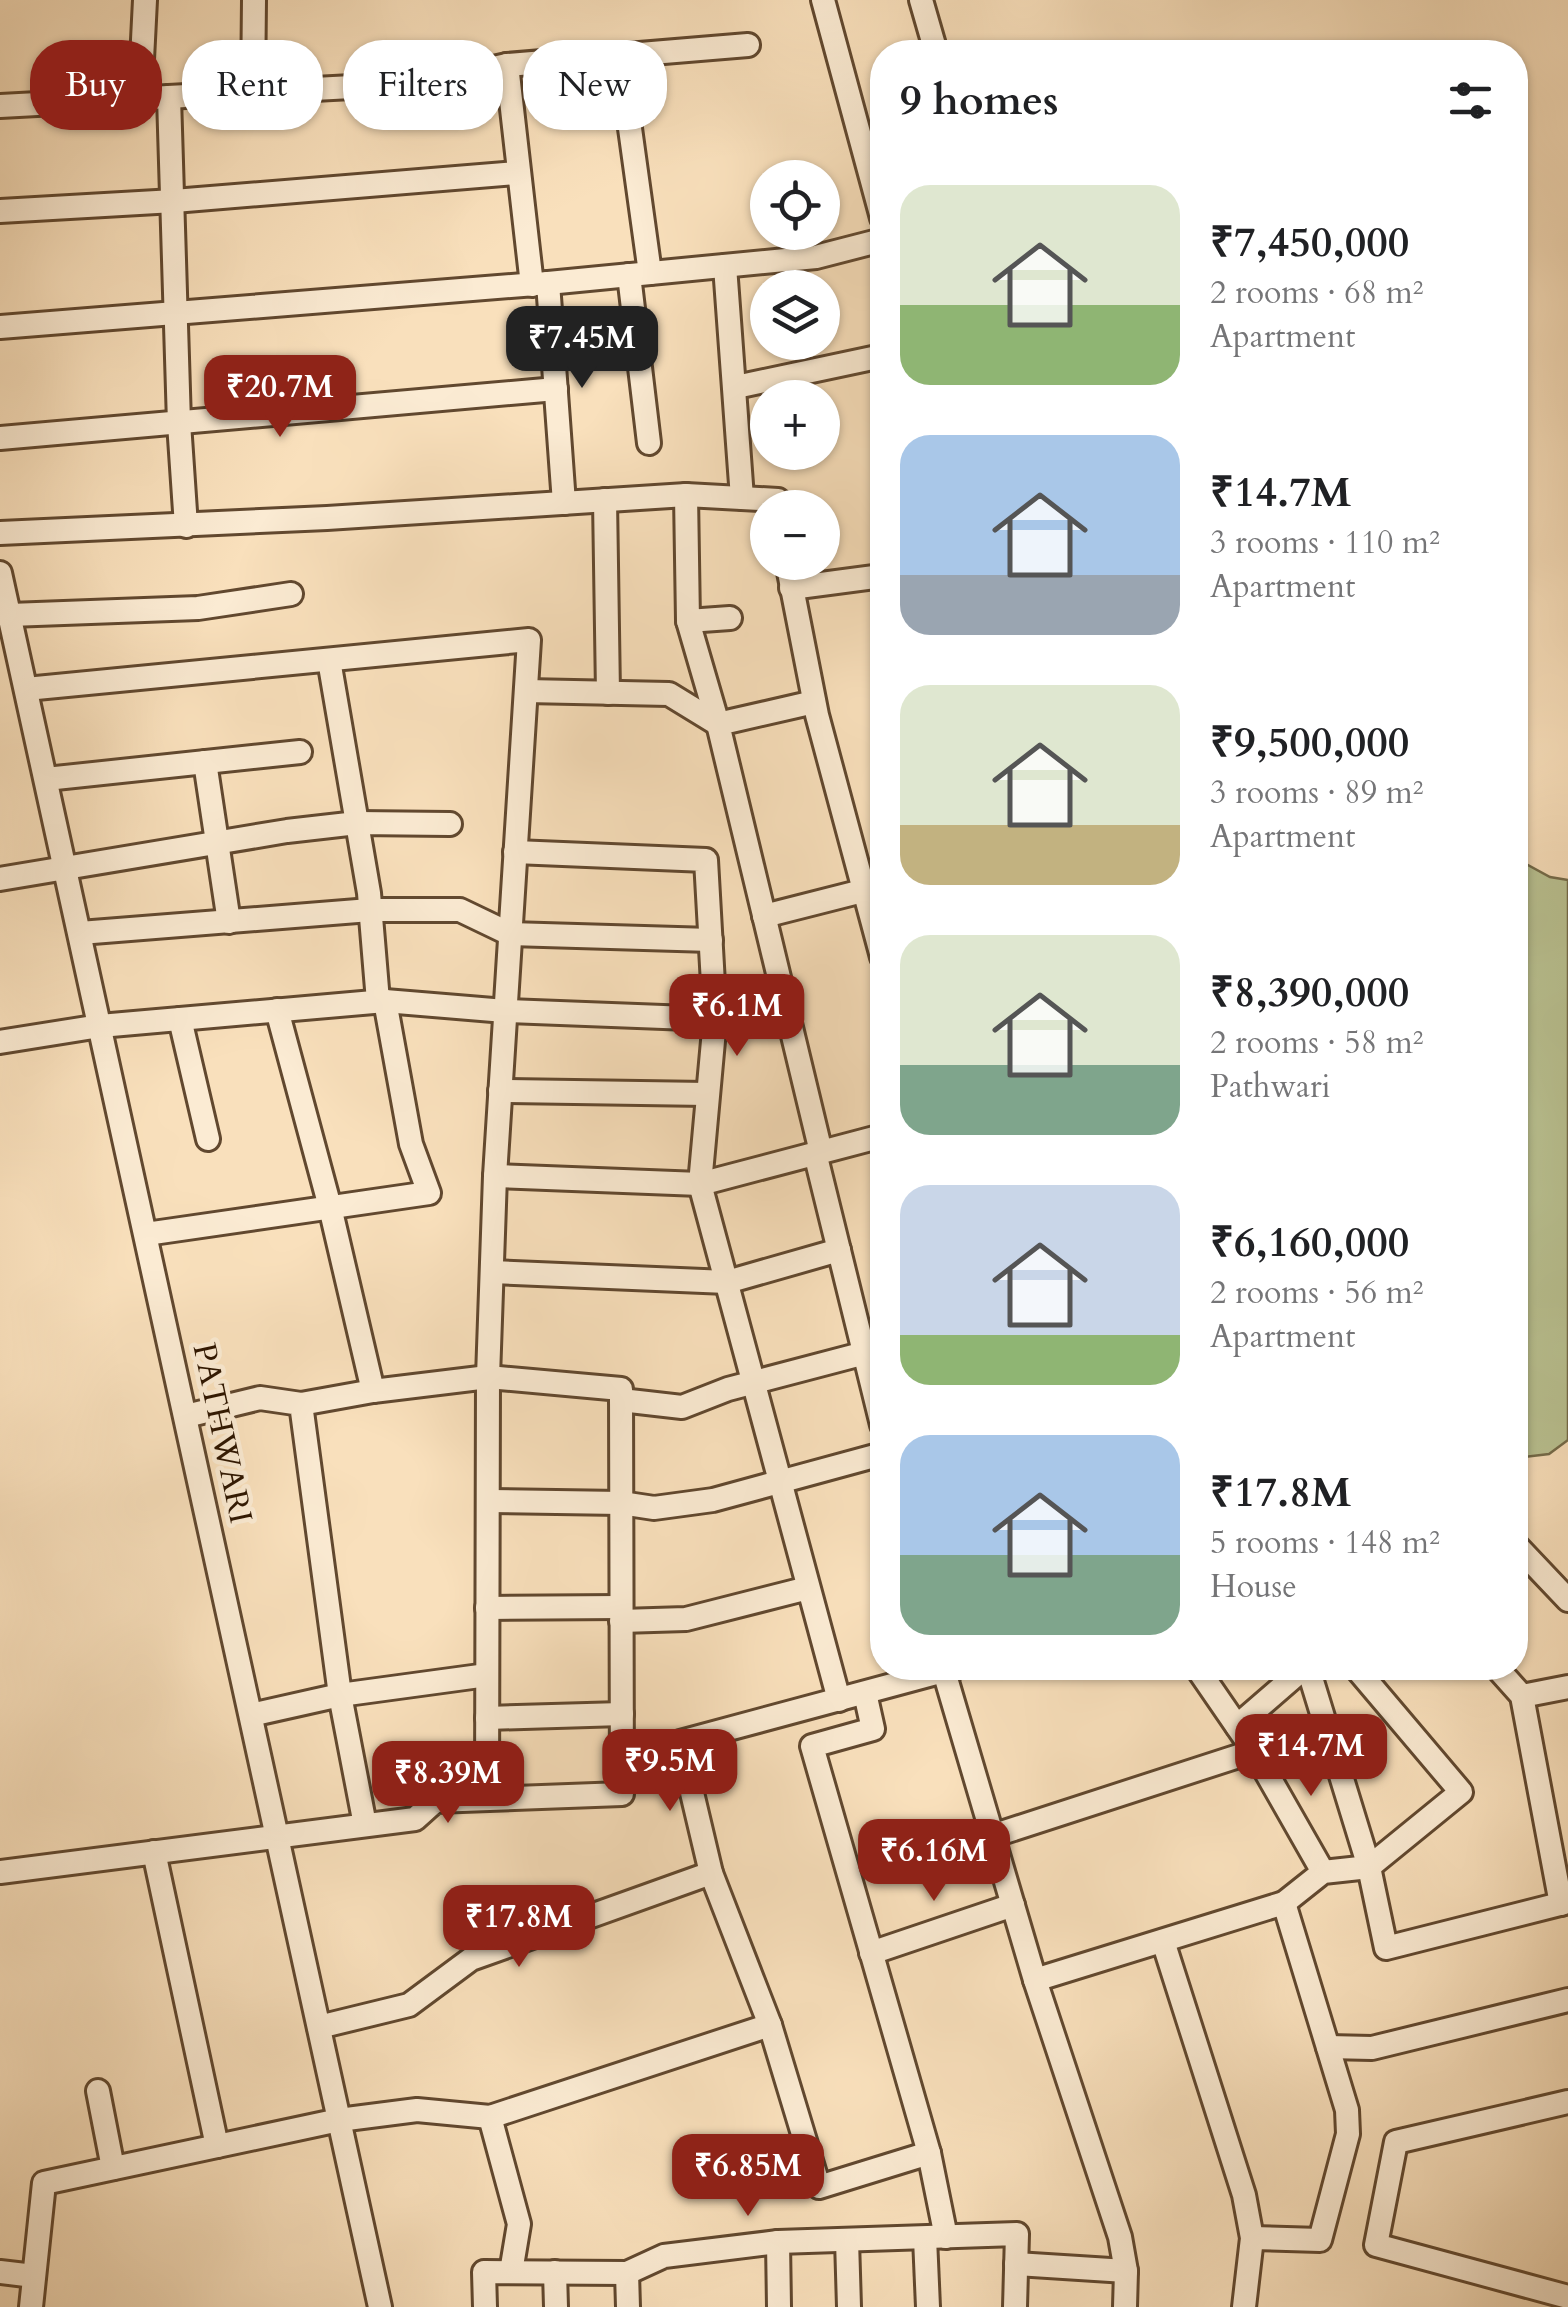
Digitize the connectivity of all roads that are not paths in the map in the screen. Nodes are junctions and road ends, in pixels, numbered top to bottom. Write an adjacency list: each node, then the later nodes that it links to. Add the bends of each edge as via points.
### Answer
1 (145, 0): 5 (street)
2 (254, 0): 6 (street)
3 (823, 0): 20 (street)
4 (921, 0): 7 (street)
5 (143, 40)
6 (254, 40)
7 (933, 40)
8 (748, 45): 9 (street)
9 (667, 52)
10 (523, 64): 11 (street)
11 (507, 65): 12 (street, via 426,84); 19 (street)
12 (323, 89)
13 (182, 96): 15 (street)
14 (162, 97): 15 (street)
15 (169, 97): 21 (street)
16 (30, 104): 17 (street)
17 (0, 106)
18 (627, 130): 25 (street)
19 (517, 173): 21 (street); 26 (street)
20 (870, 174)
21 (174, 201): 22 (street); 27 (street)
22 (0, 211)
23 (870, 243): 24 (street, via 816,257)
24 (726, 266): 25 (street); 30 (street)
25 (640, 274): 26 (street); 34 (street)
26 (540, 284): 27 (street); 31 (street)
27 (176, 313): 28 (street); 32 (street)
28 (0, 327)
29 (870, 359): 30 (street)
30 (736, 388): 36 (street)
31 (556, 389): 32 (street); 39 (street)
32 (179, 423): 33 (street); 40 (street)
33 (0, 438)
34 (649, 444)
35 (686, 495): 36 (street); 38 (street); 49 (street)
36 (742, 498): 37 (street)
37 (750, 498)
38 (605, 500): 39 (street); 53 (street)
39 (564, 502): 40 (street)
40 (186, 526): 41 (street)
41 (0, 533)
42 (0, 573): 47 (street, PATHWARI)
43 (870, 578): 45 (street)
44 (790, 580): 45 (street)
45 (791, 588): 54 (street)
46 (291, 594): 47 (street, via 198,608)
47 (10, 615): 51 (street, PATHWARI)
48 (730, 618): 49 (street)
49 (688, 621): 55 (street)
50 (329, 660): 51 (street); 52 (street, via 529,640); 59 (street)
51 (26, 688): 58 (street, PATHWARI)
52 (526, 691): 53 (street); 62 (street)
53 (608, 693): 55 (street, via 669,694)
54 (814, 702): 55 (street); 64 (street)
55 (718, 724): 68 (street)
56 (300, 752): 57 (street)
57 (205, 762): 58 (street); 61 (street)
58 (46, 778): 63 (street, PATHWARI)
59 (357, 823): 60 (street); 61 (street); 67 (street)
60 (450, 824)
61 (216, 843): 63 (street); 69 (street)
62 (516, 852): 71 (street); 72 (street, via 706,860)
63 (65, 867): 65 (street); 70 (street, PATHWARI)
64 (870, 876)
65 (0, 880)
66 (870, 889): 68 (street)
67 (370, 910): 69 (street); 71 (street, via 460,910); 73 (street)
68 (764, 916): 84 (street)
69 (229, 922): 70 (street)
70 (80, 933): 78 (street, PATHWARI)
71 (510, 934): 72 (street); 75 (street)
72 (712, 940): 77 (street)
73 (382, 1001): 74 (street); 75 (street); 87 (street, via 410,1144 429,1193)
74 (277, 1010): 76 (street); 87 (street)
75 (505, 1011): 77 (street); 80 (street)
76 (180, 1019): 78 (street); 82 (street)
77 (715, 1019): 81 (street)
78 (100, 1026): 79 (street); 88 (street, PATHWARI)
79 (0, 1042)
80 (500, 1091): 81 (street); 85 (street)
81 (707, 1094): 86 (street)
82 (208, 1139)
83 (870, 1139): 84 (street)
84 (818, 1152): 86 (street); 89 (street)
85 (494, 1176): 86 (street); 90 (street)
86 (700, 1184): 91 (street)
87 (330, 1208): 88 (street); 96 (street)
88 (146, 1234): 99 (street, PATHWARI)
89 (839, 1250): 91 (street); 92 (street)
90 (492, 1272): 91 (street); 94 (street)
91 (727, 1282): 95 (street)
92 (865, 1353): 93 (street); 95 (street)
93 (870, 1374)
94 (488, 1377): 96 (street); 97 (street, via 621,1389); 102 (street)
95 (755, 1382): 97 (street, via 682,1406); 101 (street)
96 (373, 1391): 98 (street)
97 (621, 1400): 103 (street)
98 (301, 1404): 99 (street, via 260,1398); 119 (street)
99 (186, 1416): 123 (street, PATHWARI)
100 (870, 1457): 101 (street)
101 (779, 1482): 103 (street, via 654,1508); 105 (street)
102 (488, 1500): 103 (street); 107 (street)
103 (621, 1503): 108 (street)
104 (1528, 1558): 106 (street)
105 (808, 1588): 108 (street, via 686,1619); 121 (street)
106 (1568, 1600)
107 (488, 1608): 108 (street); 109 (street)
108 (621, 1614): 122 (street)
109 (487, 1675): 119 (street); 124 (street)
110 (909, 1680): 118 (street)
111 (950, 1680): 130 (street)
112 (1205, 1680): 125 (street)
113 (1292, 1680): 125 (street)
114 (1310, 1680): 132 (street)
115 (1366, 1680): 132 (street, via 1461,1792)
116 (1508, 1680): 120 (street)
117 (1568, 1687): 120 (street)
118 (864, 1693): 121 (street); 140 (street, via 874,1729 812,1746)
119 (340, 1694): 123 (street); 128 (street)
120 (1522, 1696): 137 (street)
121 (839, 1700): 135 (street, via 680,1742)
122 (622, 1714): 124 (street); 127 (street, via 622,1794)
123 (251, 1715): 129 (street, PATHWARI)
124 (487, 1718): 127 (street)
125 (1237, 1726): 126 (street)
126 (1254, 1751): 130 (street); 134 (street)
127 (487, 1798): 128 (street, via 435,1800 415,1819)
128 (365, 1825): 129 (street)
129 (278, 1836): 131 (street); 144 (street, PATHWARI)
130 (992, 1836): 138 (street)
131 (154, 1852): 133 (street); 150 (street)
132 (1369, 1867): 134 (street); 137 (street, via 1386,1948)
133 (0, 1872)
134 (1323, 1872): 136 (street)
135 (711, 1874): 143 (street); 144 (street, via 471,1959 409,2006)
136 (1284, 1903): 139 (street); 145 (street)
137 (1564, 1903)
138 (1013, 1906): 140 (street); 141 (street)
139 (1163, 1940): 141 (street); 154 (street)
140 (871, 1952): 151 (street)
141 (1035, 1980): 158 (street)
142 (1568, 2000): 145 (street, via 1372,2048)
143 (770, 2025): 148 (street); 151 (street, via 819,2187)
144 (319, 2027): 149 (street, PATHWARI)
145 (1328, 2047): 154 (street, via 1348,2134 1320,2240)
146 (98, 2090): 152 (street)
147 (1568, 2102): 164 (street, via 1396,2142 1376,2245)
148 (490, 2117): 149 (street, via 418,2110); 160 (street, via 519,2224)
149 (339, 2120): 150 (street); 166 (street, PATHWARI)
150 (217, 2146): 152 (street)
151 (928, 2153): 153 (street)
152 (113, 2168): 163 (street, via 44,2183)
153 (936, 2237): 155 (street); 157 (street, via 1017,2234); 172 (street)
154 (1252, 2238): 175 (street)
155 (847, 2240): 156 (street); 171 (street)
156 (778, 2242): 162 (street, via 664,2256); 170 (street)
157 (1016, 2264): 158 (street); 173 (street)
158 (1126, 2271): 174 (street)
159 (0, 2272): 163 (street)
160 (510, 2272): 161 (street); 167 (street, via 484,2272)
161 (554, 2272): 162 (street); 168 (street)
162 (626, 2273): 169 (street)
163 (34, 2276): 165 (street)
164 (1568, 2296)
165 (31, 2307)
166 (380, 2307)
167 (485, 2307)
168 (556, 2307)
169 (628, 2307)
170 (780, 2307)
171 (849, 2307)
172 (928, 2307)
173 (1015, 2307)
174 (1124, 2307)
175 (1244, 2307)

